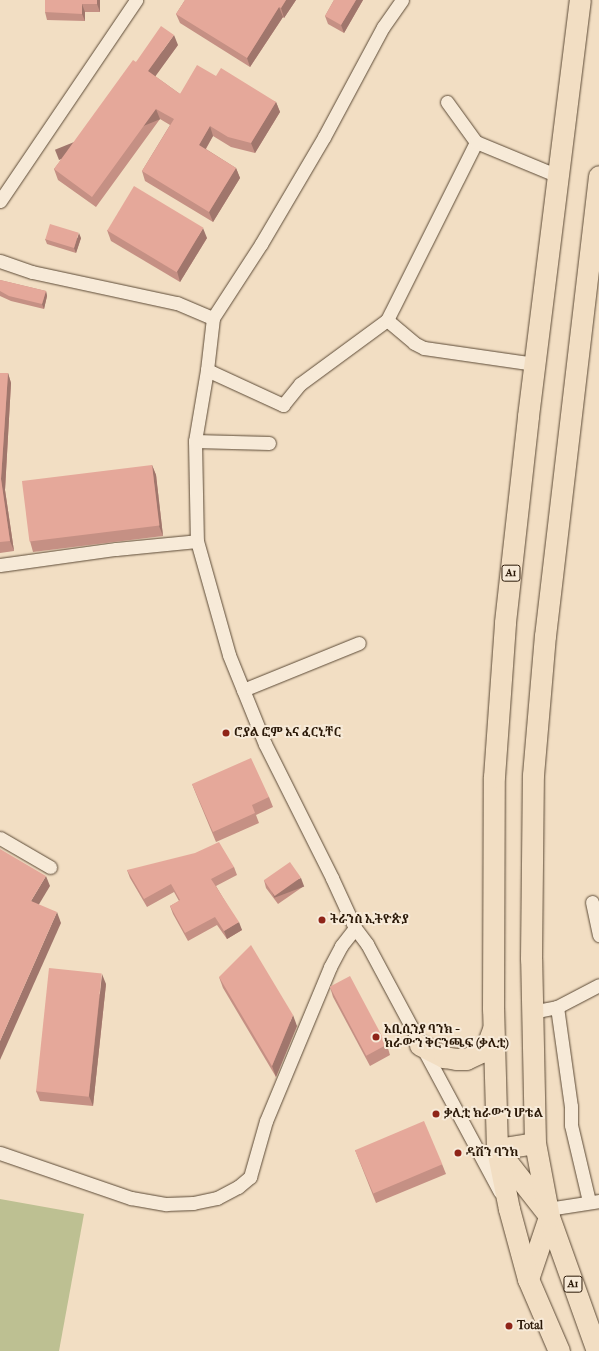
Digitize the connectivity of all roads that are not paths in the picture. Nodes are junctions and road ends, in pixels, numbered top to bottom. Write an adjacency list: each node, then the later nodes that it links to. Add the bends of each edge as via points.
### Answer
1 (136, 0): 8 (street)
2 (402, 0): 10 (street, via 383,27 324,137 281,210)
3 (580, 0): 6 (main road, A1)
4 (447, 102): 5 (street)
5 (476, 142): 6 (street); 11 (street)
6 (558, 176): 12 (main road, A1)
7 (599, 176): 27 (main road, A1, via 545,636 534,768)
8 (0, 201)
9 (0, 261): 10 (street, via 32,272 177,303)
10 (213, 318): 13 (street)
11 (387, 320): 12 (street, via 414,343 424,348); 13 (street, via 300,384 283,404)
12 (534, 364): 28 (main road, A1, via 505,622 494,777)
13 (207, 370): 14 (street)
14 (195, 441): 15 (street); 16 (street)
15 (269, 443)
16 (197, 541): 17 (street); 19 (street, via 229,655)
17 (0, 565)
18 (359, 643): 19 (street)
19 (243, 690): 23 (street, via 266,744)
20 (0, 838): 21 (street)
21 (50, 866)
22 (592, 902): 24 (street)
23 (355, 928): 29 (street, via 367,944); 32 (street, via 341,946 330,967 266,1121 250,1177 238,1187 217,1198 193,1203 166,1204 131,1198)
24 (599, 935)
25 (599, 985): 26 (street)
26 (557, 1007): 27 (street); 33 (street, via 572,1106 571,1125)
27 (532, 1012): 30 (main road, A1)
28 (494, 1028): 29 (main road, via 481,1052 466,1059 444,1057); 31 (main road, A1)
29 (420, 1045): 34 (street)
30 (535, 1143): 31 (main road); 35 (main road, A1)
31 (497, 1149): 34 (main road, A1); 35 (main road, A1)
32 (0, 1152)
33 (594, 1201): 35 (street)
34 (509, 1210): 36 (main road, A1)
35 (548, 1213): 36 (main road); 38 (main road, A1)
36 (528, 1278): 37 (main road, A1)
37 (559, 1351)
38 (597, 1351)

